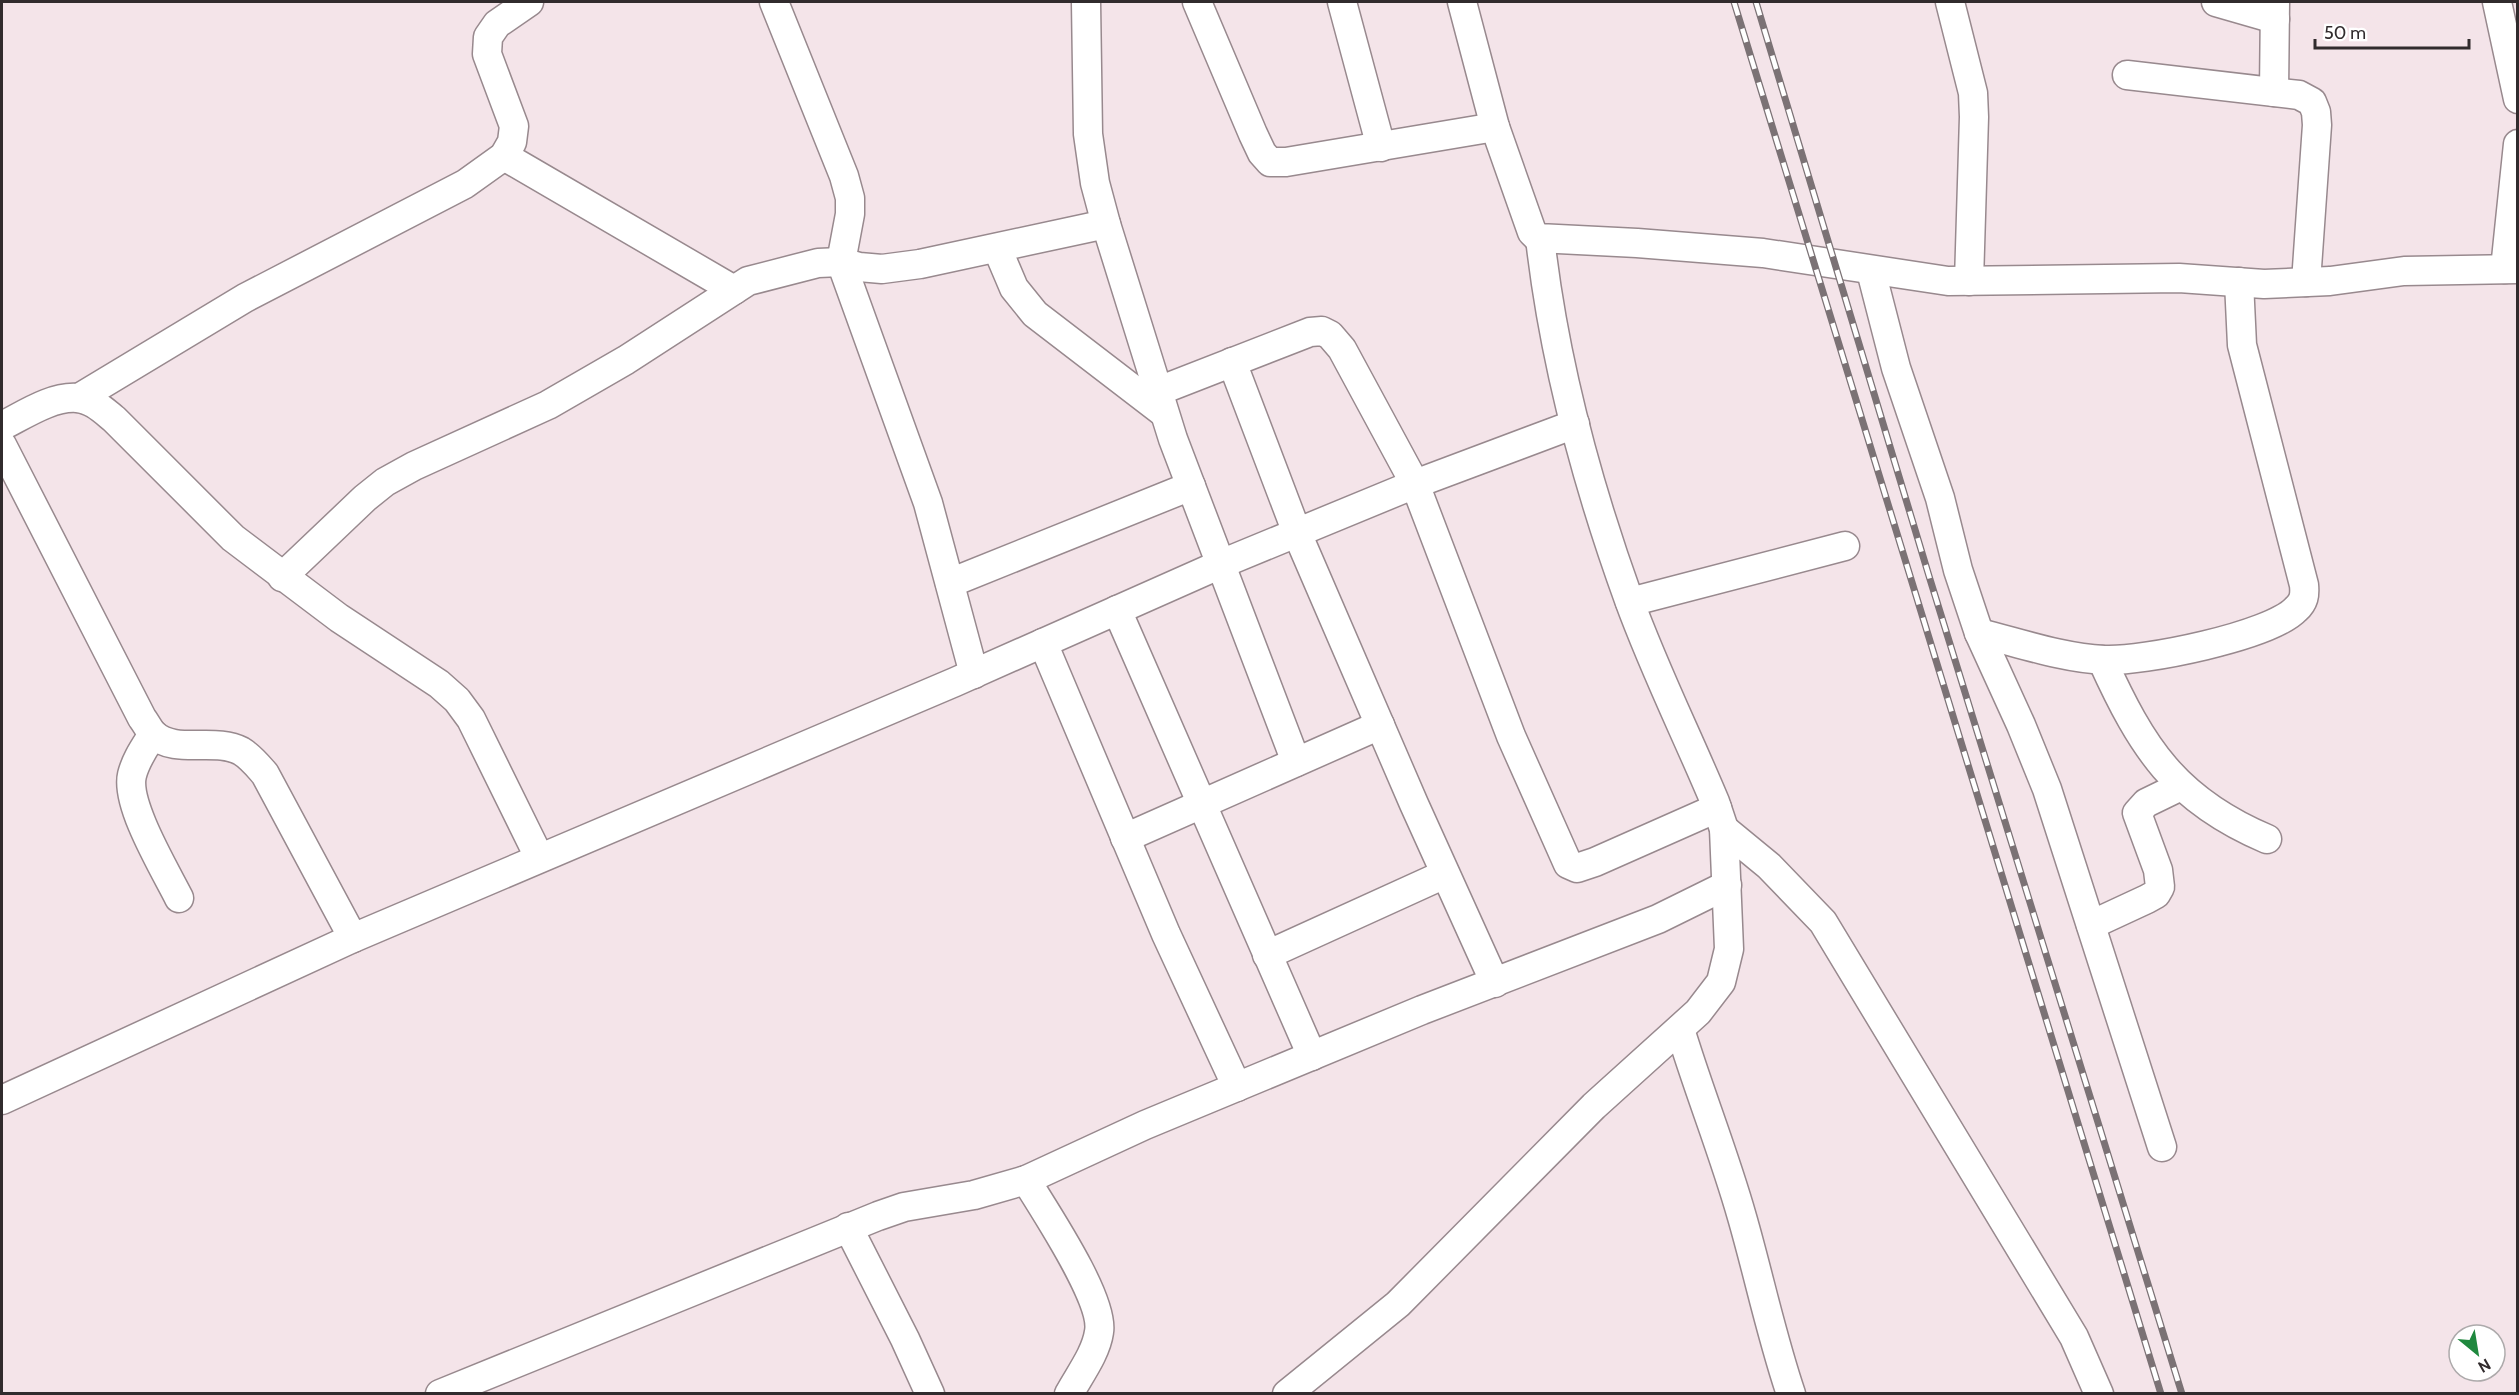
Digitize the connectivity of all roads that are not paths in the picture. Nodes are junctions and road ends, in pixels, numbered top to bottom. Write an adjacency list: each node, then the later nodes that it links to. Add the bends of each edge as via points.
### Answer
1 (529, 2): 17 (street, via 497,24 488,37 487,54 514,126 512,142)
2 (774, 2): 21 (street, via 850,198)
3 (1086, 2): 18 (street, via 1088,134)
4 (1197, 2): 16 (street, via 1253,134 1270,162)
5 (1342, 2): 16 (street)
6 (1462, 2): 14 (street)
7 (1950, 2): 24 (street, via 1973,93)
8 (2216, 2): 10 (street)
9 (2497, 2): 13 (street)
10 (2275, 10): 12 (street)
11 (2127, 75): 12 (street)
12 (2274, 92): 26 (street, via 2299,95 2312,102 2316,112)
13 (2517, 99)
14 (1496, 127): 16 (street); 19 (street, via 1532,232)
15 (2517, 144): 22 (street)
16 (1381, 147)
17 (504, 156): 27 (street); 29 (street, via 465,184 245,298)
18 (1106, 225): 20 (street); 30 (street)
19 (1540, 238): 23 (street, via 1763,253); 31 (street)
20 (997, 248): 21 (street, via 882,269); 30 (street, via 1014,288 1035,314)
21 (841, 262): 27 (street, via 818,262 774,273); 40 (street, via 918,473)
22 (2511, 269): 26 (street, via 2404,271)
23 (1871, 271): 24 (street); 43 (street, via 1896,368 1940,498)
24 (1969, 281): 25 (street, via 2179,278)
25 (2239, 282): 26 (street); 45 (street, via 2242,345 2304,585 2303,600 2281,620 2238,635 2158,655)
26 (2306, 282)
27 (734, 290): 39 (street, via 548,405 385,482)
28 (1232, 362): 30 (street); 34 (street, via 1310,332 1330,335 1349,362); 36 (street)
29 (79, 398): 32 (street, via 41,406); 39 (street, via 97,405 114,419 233,538)
30 (1160, 402): 35 (street)
31 (1575, 424): 34 (street); 41 (street)
32 (2, 426)
33 (2, 445): 48 (street)
34 (1415, 484): 36 (street); 52 (street, via 1511,736 1568,864 1577,868)
35 (1191, 486): 38 (street); 40 (street)
36 (1297, 533): 38 (street); 47 (street)
37 (1845, 546): 41 (street)
38 (1221, 564): 42 (street); 49 (street)
39 (282, 577): 55 (street, via 418,668 457,700 471,719)
40 (950, 583): 46 (street)
41 (1630, 602): 52 (street)
42 (1117, 610): 44 (street); 51 (street)
43 (1979, 633): 45 (street); 59 (street, via 2043,780)
44 (1043, 643): 46 (street); 53 (street)
45 (2102, 660): 50 (street, via 2147,743)
46 (974, 674): 55 (street)
47 (1380, 725): 49 (street); 56 (street)
48 (153, 734): 58 (street, via 132,776 132,794); 60 (street, via 165,741 239,750 253,760 265,774)
49 (1296, 762): 51 (street)
50 (2181, 786): 54 (street, via 2239,827); 59 (street, via 2146,803 2137,813 2158,870 2159,890)
51 (1201, 803): 53 (street); 61 (street)
52 (1720, 818): 57 (street); 75 (street, via 1823,922 2074,1337)
53 (1125, 838): 65 (street)
54 (2267, 838)
55 (539, 857): 60 (street)
56 (1445, 874): 61 (street); 62 (street)
57 (1727, 885): 62 (street, via 1658,919); 63 (street, via 1729,949 1721,982)
58 (178, 898)
59 (2091, 925): 67 (street)
60 (353, 938): 66 (street)
61 (1267, 955): 64 (street)
62 (1495, 983): 64 (street)
63 (1680, 1029): 73 (street, via 1585,1114 1398,1304); 74 (street, via 1724,1156)
64 (1312, 1056): 65 (street)
65 (1237, 1087): 68 (street)
66 (2, 1100)
67 (2162, 1147)
68 (1026, 1180): 69 (street, via 975,1195 904,1207); 72 (street, via 1089,1290 1100,1320 1096,1344)
69 (848, 1227): 70 (street); 71 (street)
70 (440, 1394)
71 (930, 1394)
72 (1069, 1394)
73 (1287, 1394)
74 (1791, 1394)
75 (2099, 1394)

